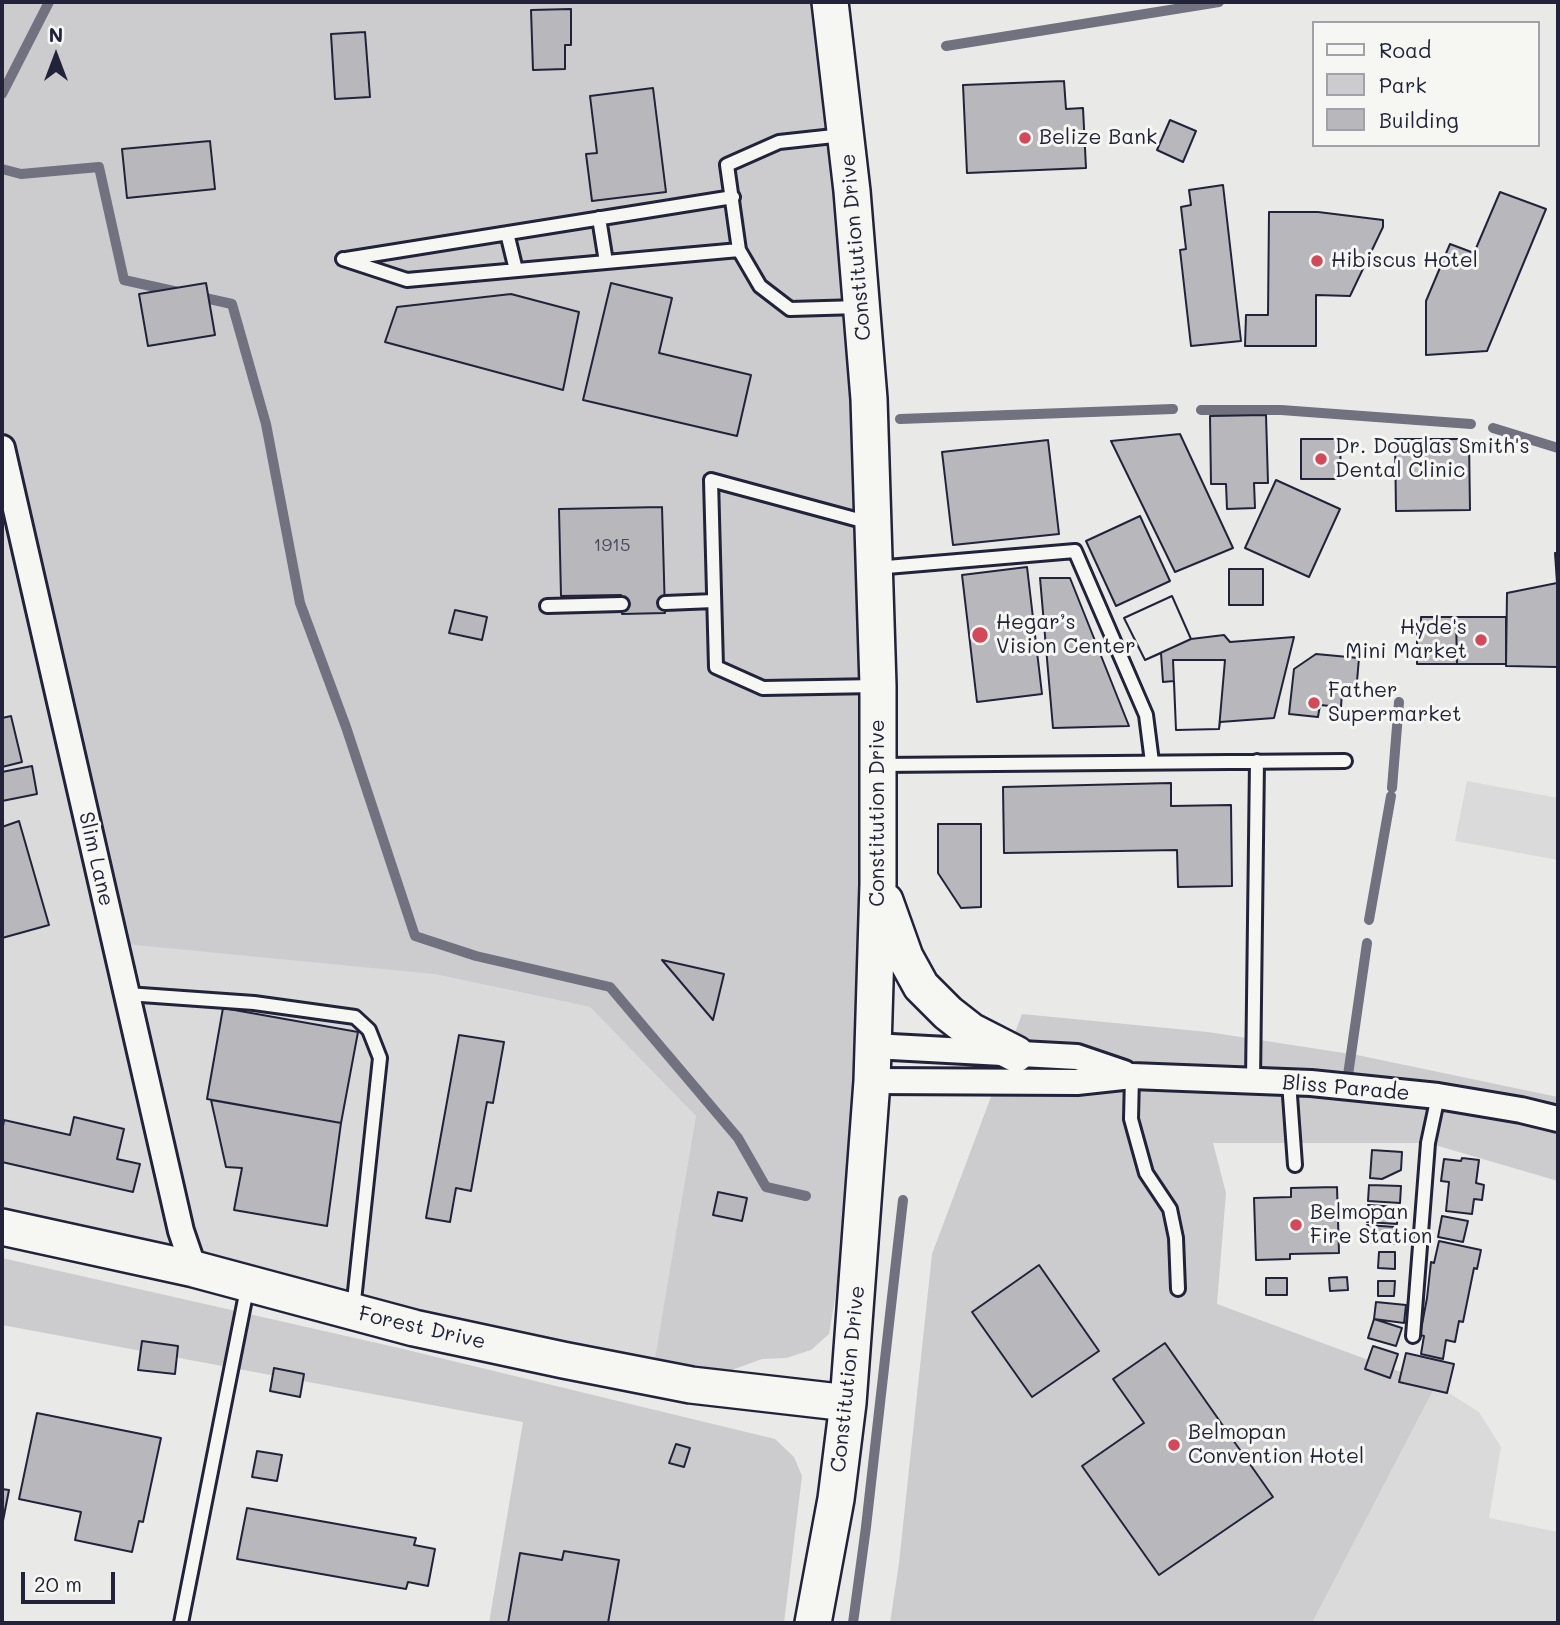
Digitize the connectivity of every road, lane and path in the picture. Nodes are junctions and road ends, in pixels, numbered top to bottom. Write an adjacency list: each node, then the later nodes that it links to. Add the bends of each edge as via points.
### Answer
1 (830, 2): 2 (main road, Constitution Drive)
2 (847, 135): 3 (lane, via 779,142 727,164); 9 (main road, Constitution Drive)
3 (733, 197): 4 (lane); 6 (lane)
4 (599, 218): 5 (lane); 7 (lane)
5 (507, 233): 8 (lane); 8 (lane, via 343,259 407,280)
6 (739, 250): 7 (lane); 9 (lane, via 760,286 790,309)
7 (606, 262): 8 (lane)
8 (516, 270)
9 (862, 307): 11 (main road, Constitution Drive)
10 (2, 448): 23 (street, Slim Lane)
11 (873, 524): 12 (main road, Constitution Drive); 13 (lane, via 711,480)
12 (875, 568): 17 (main road, Constitution Drive); 20 (lane, via 1075,551 1146,715)
13 (714, 601): 14 (lane); 17 (lane, via 716,667 763,688)
14 (664, 603)
15 (622, 604): 16 (lane)
16 (547, 606)
17 (878, 686): 21 (main road, Constitution Drive)
18 (1257, 761): 19 (lane); 20 (lane); 27 (lane)
19 (1345, 761)
20 (1152, 762): 21 (lane)
21 (879, 765): 22 (main road, Constitution Drive)
22 (878, 884): 24 (main road, Constitution Drive); 25 (main road, via 921,986 971,1031)
23 (127, 994): 34 (street, Slim Lane, via 181,1231); 37 (lane, via 254,1003 355,1017 369,1030 380,1058)
24 (873, 1046): 25 (street, Bliss Parade); 28 (main road, Constitution Drive)
25 (1016, 1054): 26 (street, Bliss Parade, via 1077,1058)
26 (1132, 1076): 27 (street, Bliss Parade); 28 (street, Bliss Parade, via 1077,1082); 36 (lane, via 1130,1119 1146,1173 1170,1209)
27 (1253, 1080): 29 (street, Bliss Parade)
28 (872, 1081): 39 (main road, Constitution Drive)
29 (1289, 1082): 30 (street, Bliss Parade); 32 (lane)
30 (1438, 1096): 31 (street, Bliss Parade); 38 (lane, via 1428,1143)
31 (1558, 1119)
32 (1295, 1165)
33 (2, 1227): 34 (main road, Forest Drive)
34 (194, 1269): 35 (main road, Forest Drive)
35 (248, 1284): 37 (main road, Forest Drive); 40 (lane)
36 (1178, 1289)
37 (353, 1312): 39 (main road, Forest Drive, via 691,1385)
38 (1413, 1336)
39 (848, 1403): 41 (main road, Constitution Drive)
40 (181, 1623)
41 (813, 1623)

